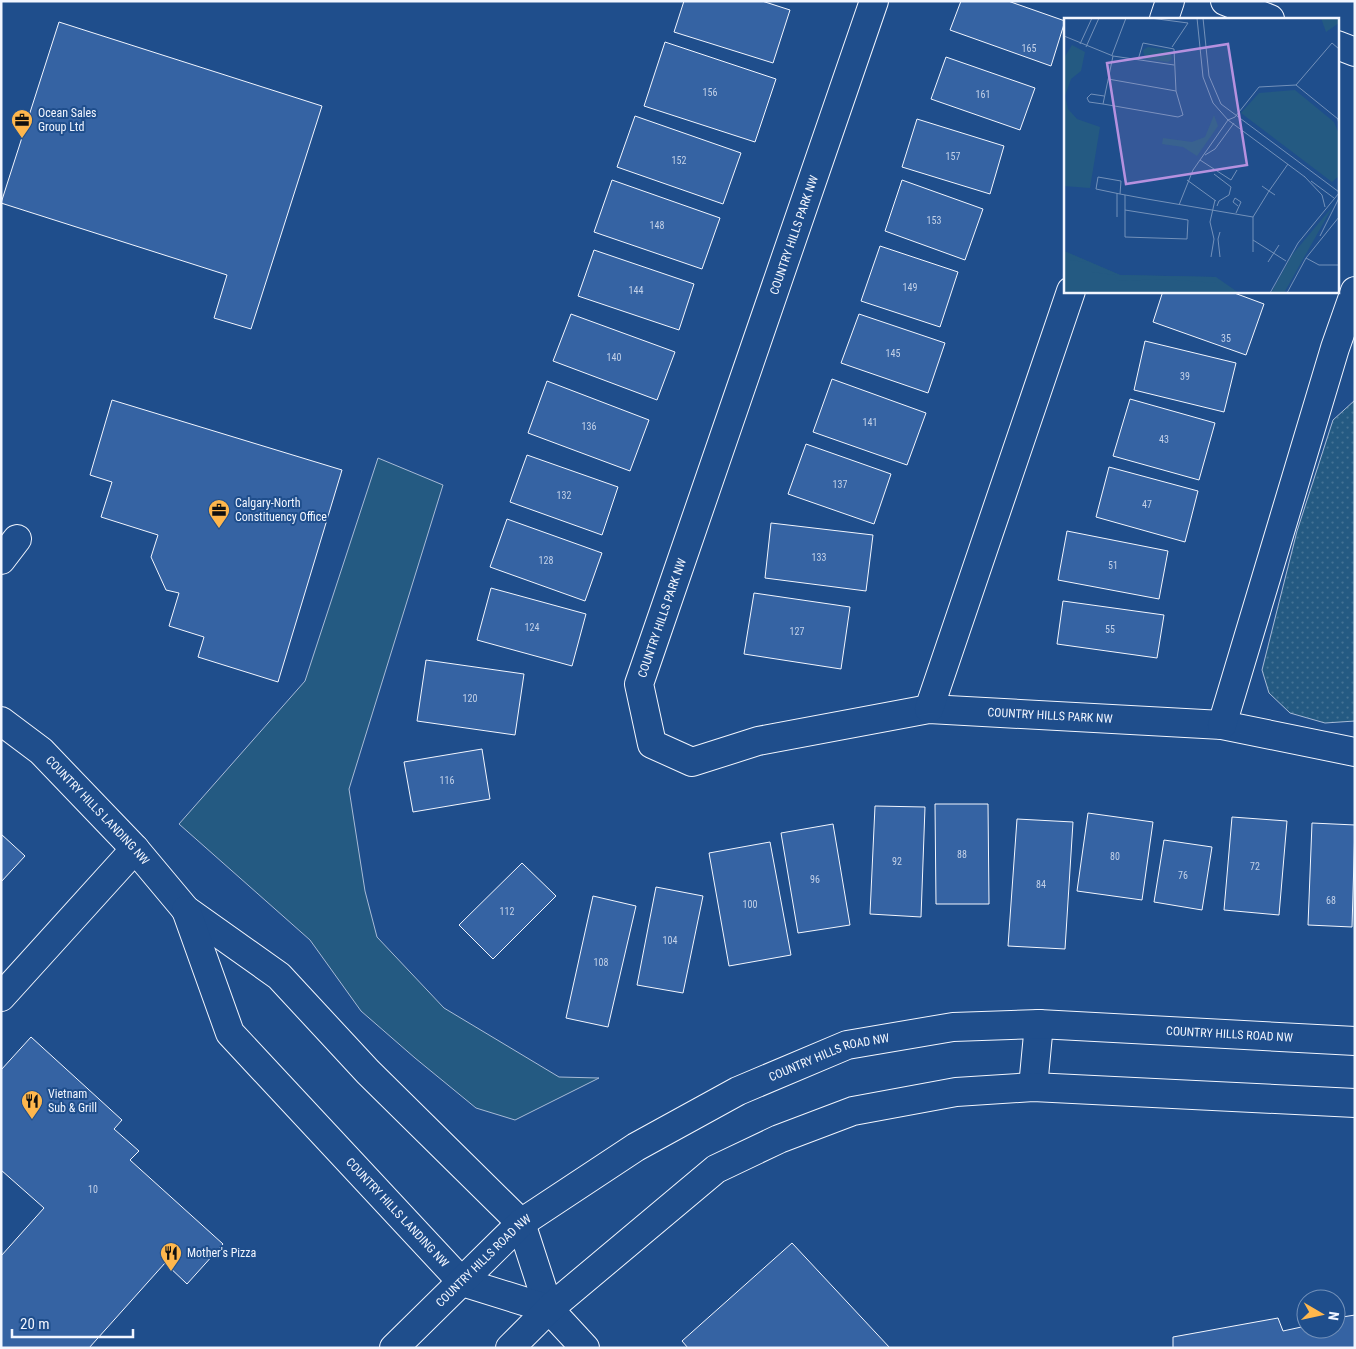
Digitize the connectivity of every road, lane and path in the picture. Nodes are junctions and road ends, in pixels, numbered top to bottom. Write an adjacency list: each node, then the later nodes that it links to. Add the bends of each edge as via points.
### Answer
1 (874, 1): 11 (street, COUNTRY HILLS PARK NW, via 639,684 652,744 692,762 758,741)
2 (1170, 1): 4 (street)
3 (1225, 1): 5 (street)
4 (1164, 18)
5 (1268, 18)
6 (1338, 45): 7 (street)
7 (1355, 52)
8 (1355, 291): 10 (street)
9 (1072, 292): 11 (street)
10 (1345, 351): 13 (street)
11 (929, 710): 13 (street, COUNTRY HILLS PARK NW)
12 (1, 721): 15 (street, COUNTRY HILLS LANDING NW, via 41,752)
13 (1222, 725): 14 (street, COUNTRY HILLS PARK NW)
14 (1355, 752)
15 (135, 849): 16 (street, COUNTRY HILLS LANDING NW); 17 (street)
16 (186, 910): 22 (street, COUNTRY HILLS LANDING NW, via 279,976 368,1072); 23 (street, COUNTRY HILLS LANDING NW, via 230,1033)
17 (1, 997)
18 (1039, 1024): 19 (street, COUNTRY HILLS ROAD NW); 20 (street); 22 (street, COUNTRY HILLS ROAD NW, via 953,1027 847,1045 738,1090 636,1147)
19 (1355, 1041)
20 (1033, 1086): 21 (street); 24 (street, via 956,1092 853,1111 779,1139 716,1169)
21 (1355, 1104)
22 (521, 1223): 23 (street, COUNTRY HILLS ROAD NW); 24 (street, COUNTRY HILLS LANDING NW)
23 (462, 1282): 24 (street, COUNTRY HILLS LANDING NW); 25 (street, COUNTRY HILLS ROAD NW)
24 (549, 1309): 26 (street); 27 (street)
25 (394, 1348)
26 (510, 1348)
27 (584, 1348)

